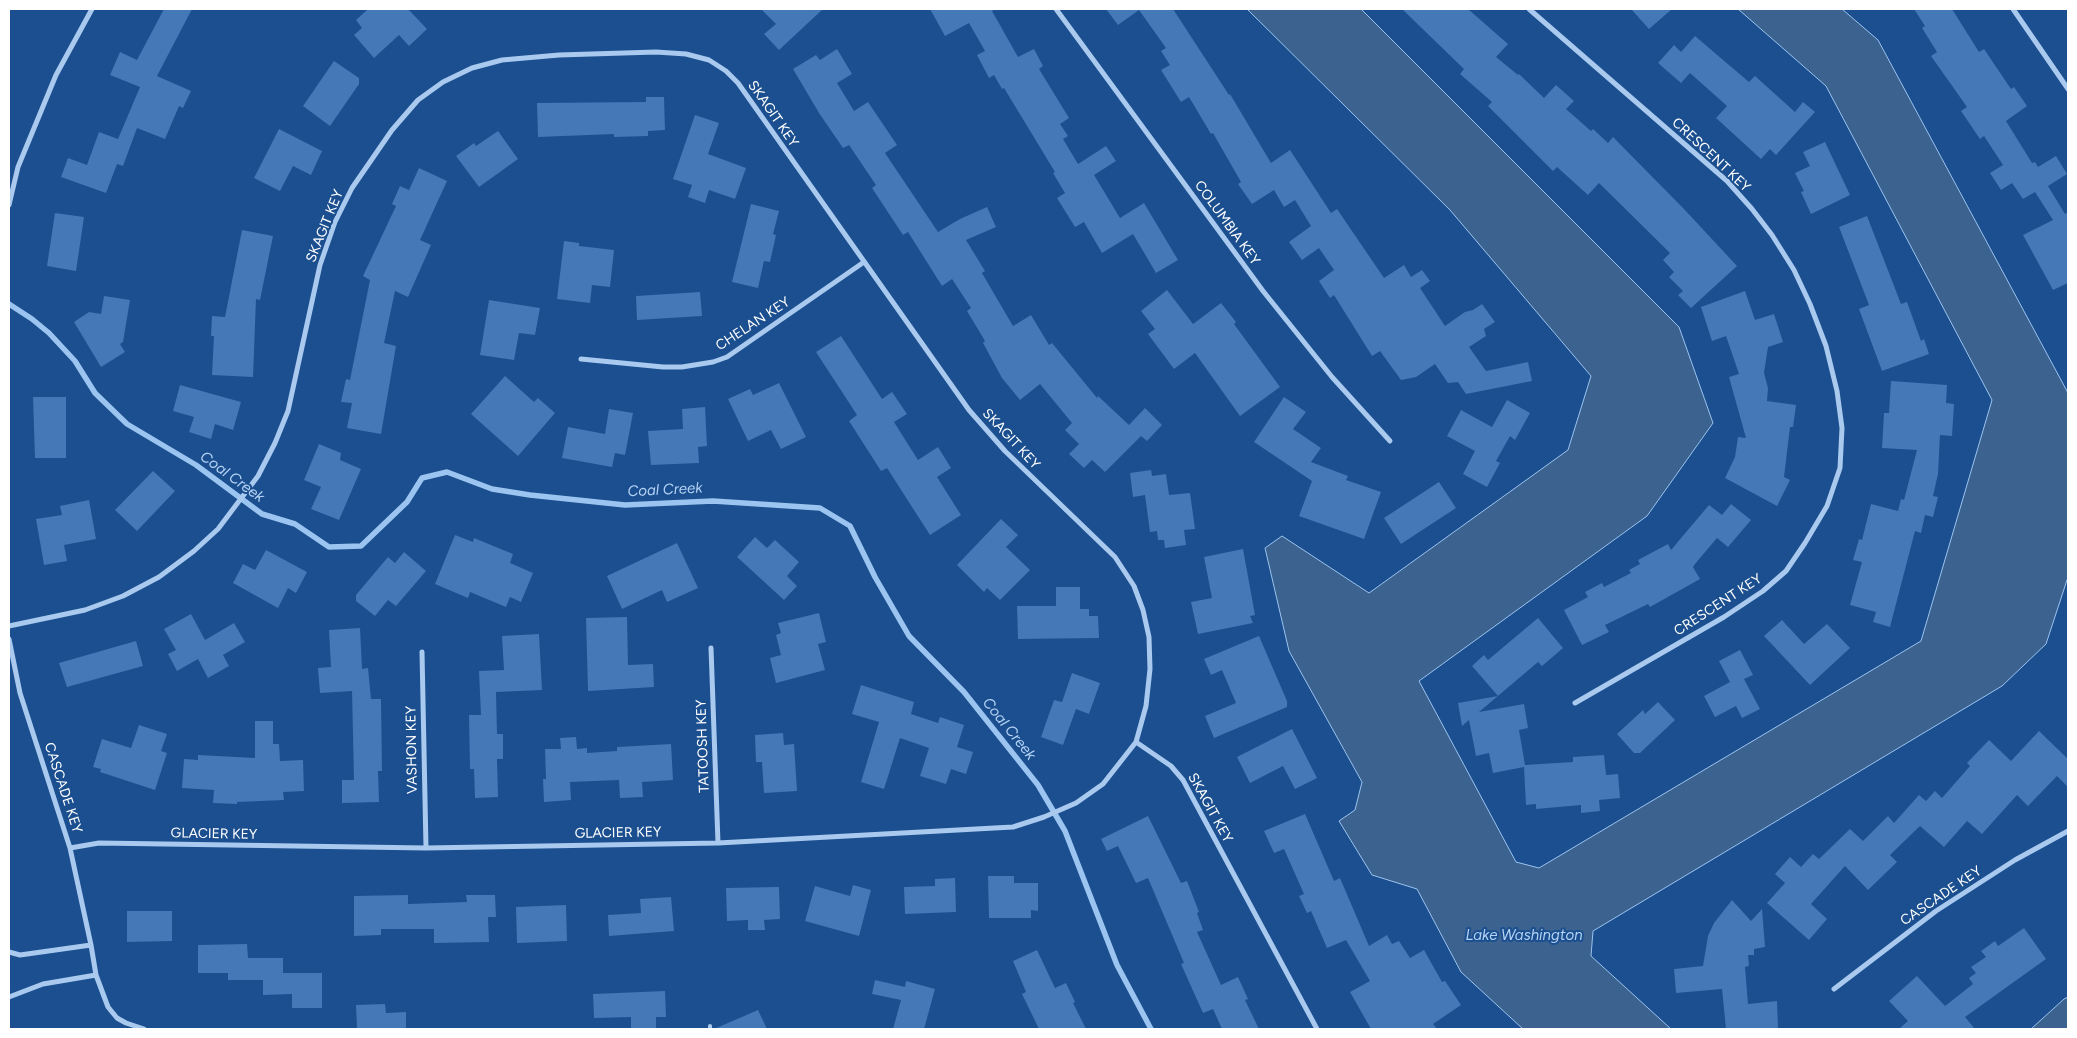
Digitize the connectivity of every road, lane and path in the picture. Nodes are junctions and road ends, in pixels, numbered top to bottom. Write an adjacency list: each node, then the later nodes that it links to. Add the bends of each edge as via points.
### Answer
1 (92, 9): 6 (street, via 56,75 18,167)
2 (1056, 9): 9 (street, COLUMBIA KEY, via 1263,291 1332,377)
3 (1529, 9): 14 (street, CRESCENT KEY, via 1726,181 1772,235 1794,270 1820,330 1837,391 1842,428 1840,468 1827,506 1806,544 1786,571 1724,617)
4 (2013, 9): 5 (street)
5 (2068, 89)
6 (9, 205)
7 (864, 262): 8 (street, CHELAN KEY, via 727,357 713,362 663,367); 10 (street, SKAGIT KEY, via 738,83 709,60 656,52 502,60 472,68 443,82 418,100 392,130 352,188 335,222 320,265 288,411 258,476 218,529 152,581 122,596 85,610); 15 (street, SKAGIT KEY, via 969,410 1005,452 1115,557 1134,586 1149,637 1150,669 1146,706)
8 (581, 359)
9 (1390, 441)
10 (9, 626)
11 (9, 639): 18 (street, CASCADE KEY, via 20,693)
12 (711, 648): 17 (street, TATOOSH KEY)
13 (422, 652): 19 (street, VASHON KEY)
14 (1575, 703)
15 (1136, 742): 17 (street, GLACIER KEY, via 1102,784 1068,806 1013,826); 26 (street, SKAGIT KEY, via 1171,766 1183,780)
16 (2068, 831): 23 (street, CASCADE KEY, via 2015,860 1936,911)
17 (718, 843): 19 (street, GLACIER KEY)
18 (70, 848): 19 (street, GLACIER KEY, via 99,843); 20 (street, CASCADE KEY)
19 (426, 848)
20 (92, 945): 21 (street, via 20,955); 22 (street, CASCADE KEY)
21 (9, 952)
22 (96, 975): 24 (street, via 43,984); 25 (street, CASCADE KEY, via 108,1007 117,1018)
23 (1834, 988)
24 (9, 997)
25 (144, 1029)
26 (1317, 1029)

